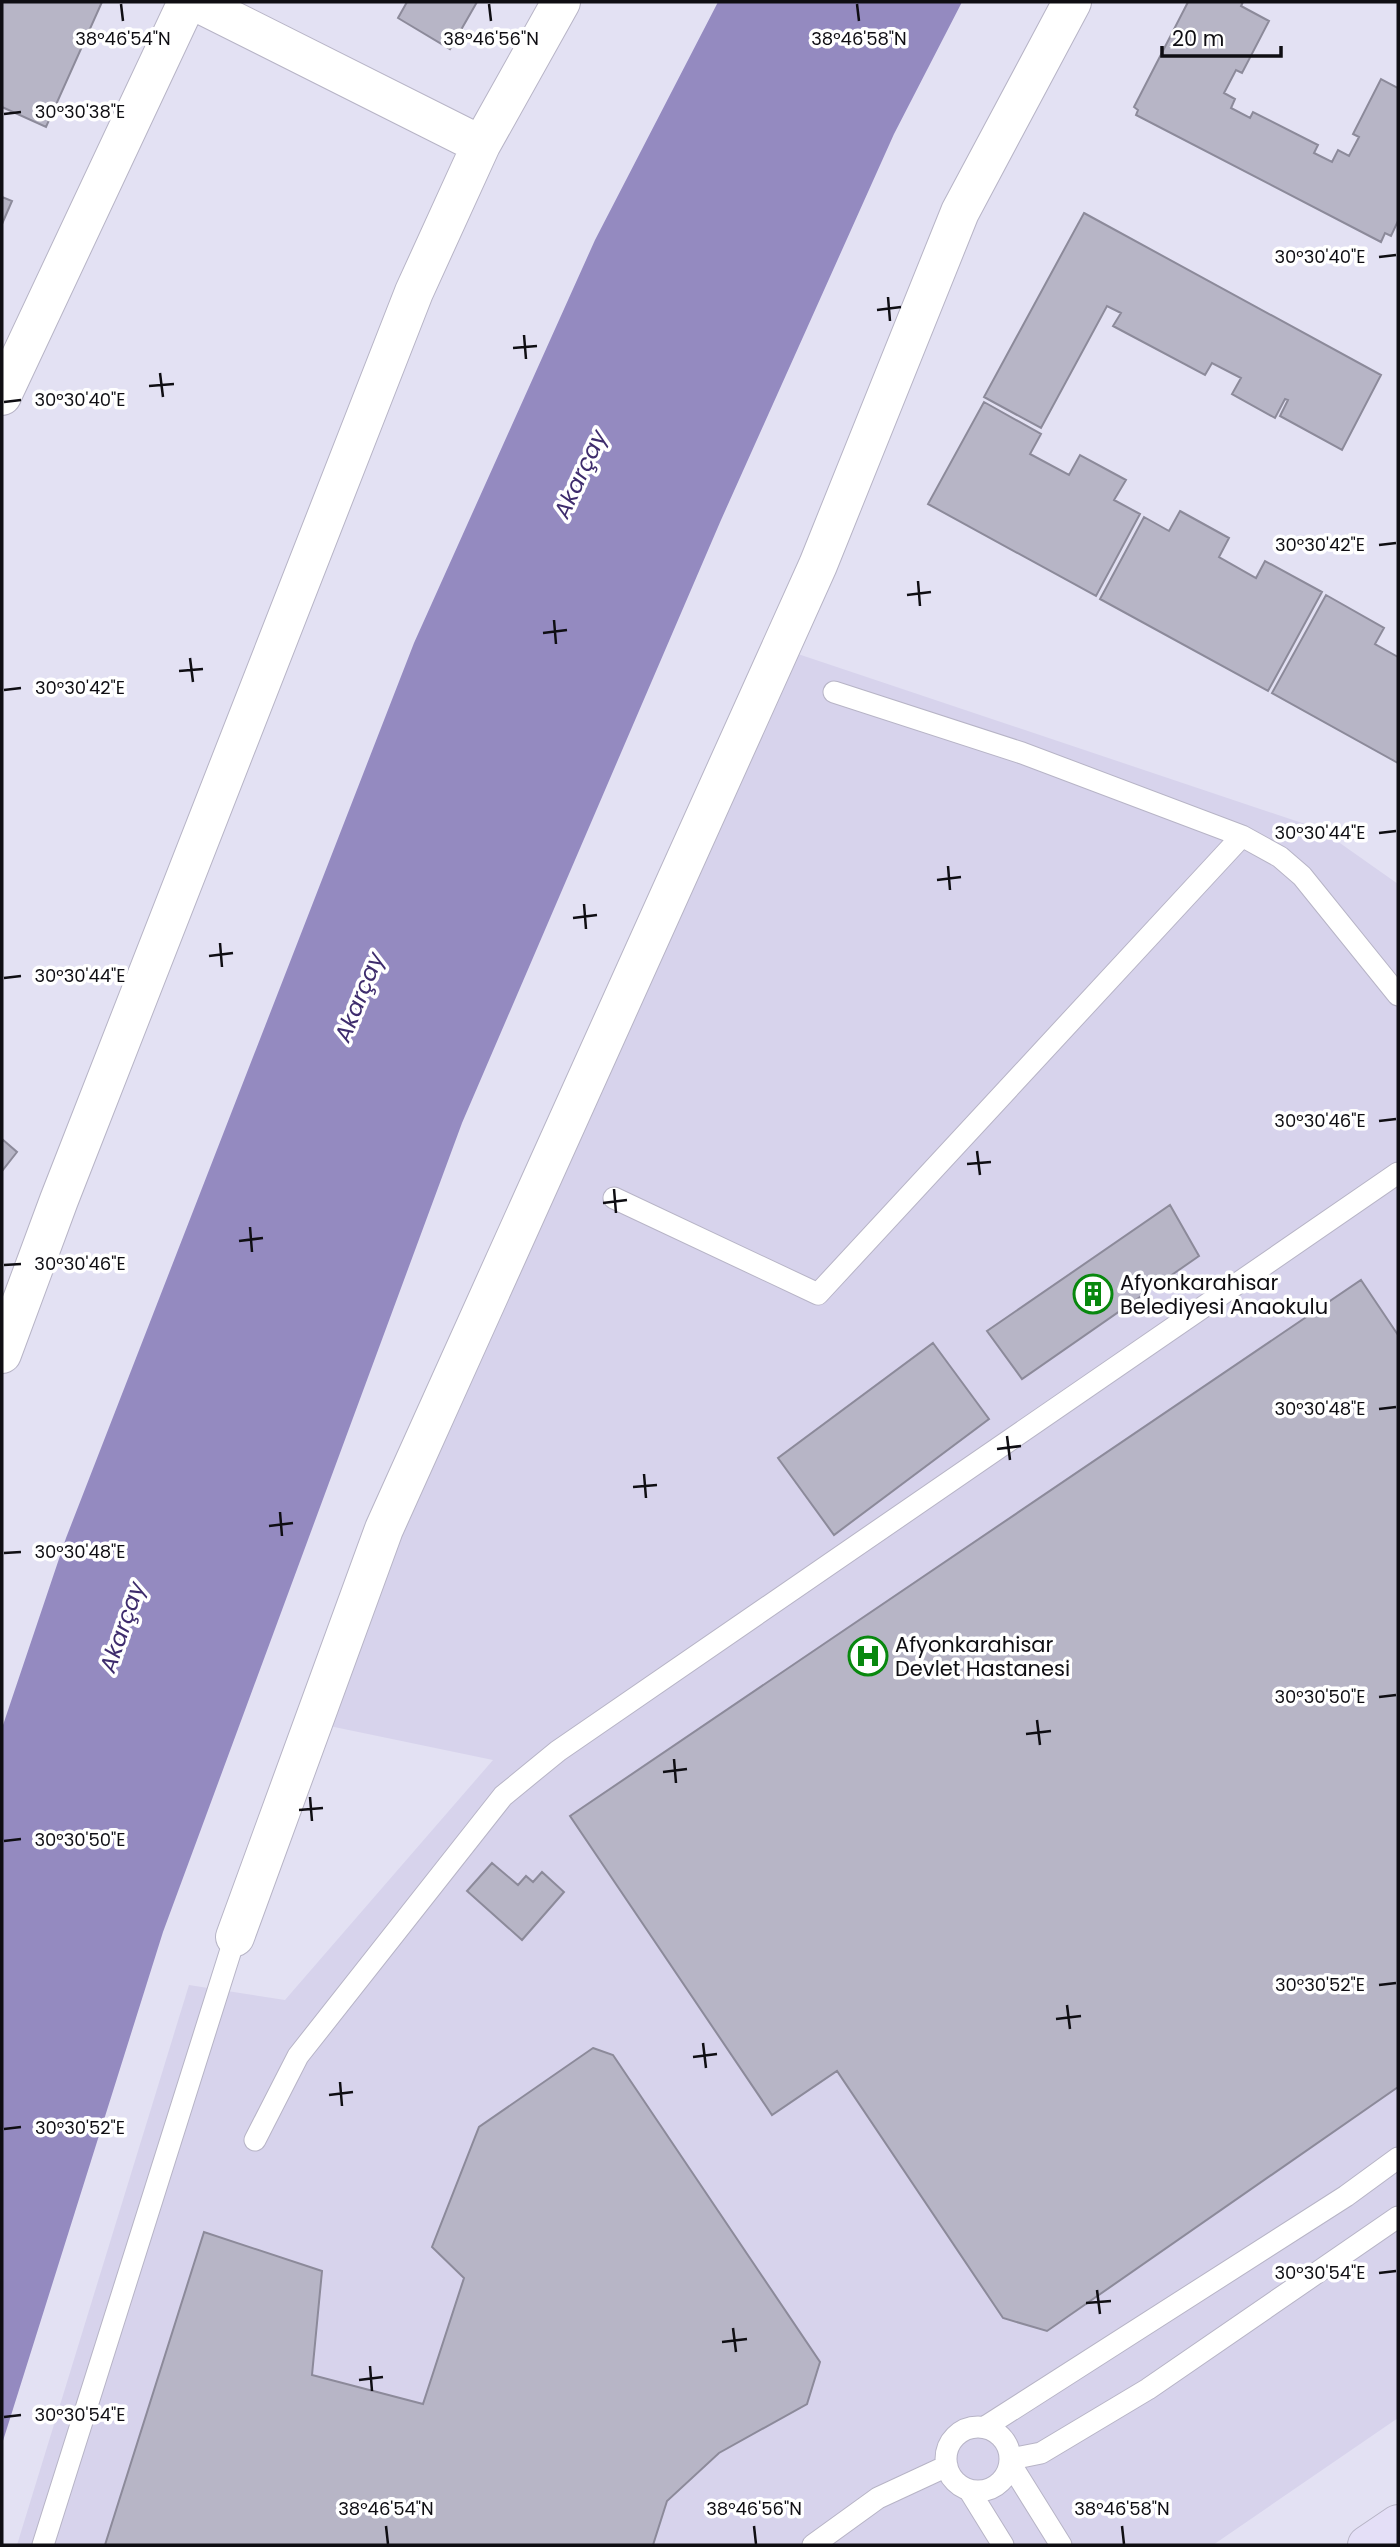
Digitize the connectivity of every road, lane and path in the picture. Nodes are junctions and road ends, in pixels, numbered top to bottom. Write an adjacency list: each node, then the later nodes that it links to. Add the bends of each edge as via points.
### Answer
1 (187, 2): 6 (street)
2 (196, 2): 5 (street)
3 (561, 2): 5 (street)
4 (1072, 2): 13 (street, via 960,212 818,565 384,1529)
5 (481, 145): 12 (street, via 414,292)
6 (2, 396)
7 (834, 692): 8 (lane, via 1010,749)
8 (1242, 836): 9 (lane, via 1280,857 1302,876); 11 (lane, via 818,1294)
9 (1398, 995)
10 (1398, 1173): 14 (lane, via 558,1751 503,1796 298,2056)
11 (614, 1198)
12 (2, 1354)
13 (235, 1937): 22 (lane)
14 (255, 2140)
15 (1398, 2158): 17 (lane)
16 (1398, 2217): 18 (lane, via 1148,2389 1041,2453)
17 (985, 2427): 18 (lane, via 1004,2440); 19 (lane, via 975,2426 955,2436)
18 (1010, 2461): 20 (lane, via 1000,2483); 25 (lane)
19 (947, 2466): 20 (lane, via 951,2477); 23 (lane, via 878,2498)
20 (969, 2490): 24 (lane)
21 (1398, 2524): 26 (main road)
22 (43, 2545)
23 (813, 2545)
24 (1003, 2545)
25 (1061, 2545)
26 (1367, 2545)

